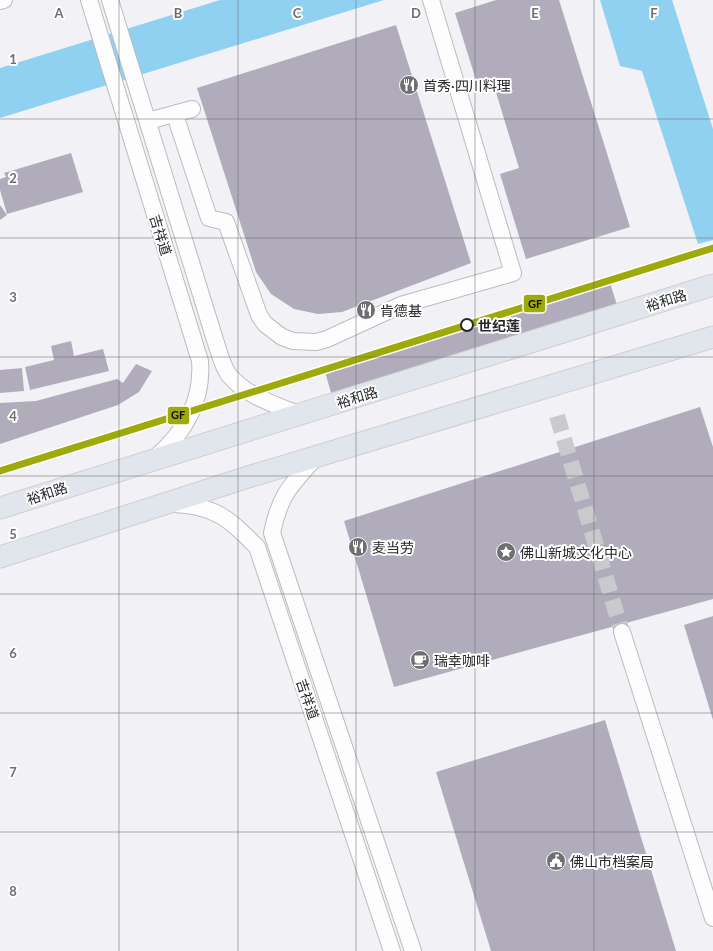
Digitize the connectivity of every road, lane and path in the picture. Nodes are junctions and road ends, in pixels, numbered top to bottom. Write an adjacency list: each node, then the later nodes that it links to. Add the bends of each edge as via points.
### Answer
1 (4, 0): 5 (street)
2 (89, 0): 13 (street, 吉祥道, via 200,361 201,378 192,410 172,443)
3 (110, 0): 8 (street, 吉祥道)
4 (430, 0): 7 (street, via 514,273 401,305 327,340 304,343 282,337 265,324 259,315 226,222 209,218)
5 (0, 1)
6 (192, 108): 7 (street)
7 (175, 115): 8 (street)
8 (148, 122): 11 (street, 吉祥道, via 215,340 228,374 245,390)
9 (713, 285): 11 (main road, 裕和路)
10 (713, 337): 12 (main road)
11 (301, 415): 13 (main road, 裕和路)
12 (317, 456): 14 (main road); 20 (street, 吉祥道, via 288,489 277,510 272,533)
13 (154, 459): 15 (main road, 裕和路)
14 (165, 504): 16 (main road); 19 (street, 吉祥道, via 196,505 219,514 238,527 257,547)
15 (0, 508)
16 (0, 557)
17 (622, 632): 18 (street)
18 (713, 918)
19 (392, 951)
20 (413, 951)

